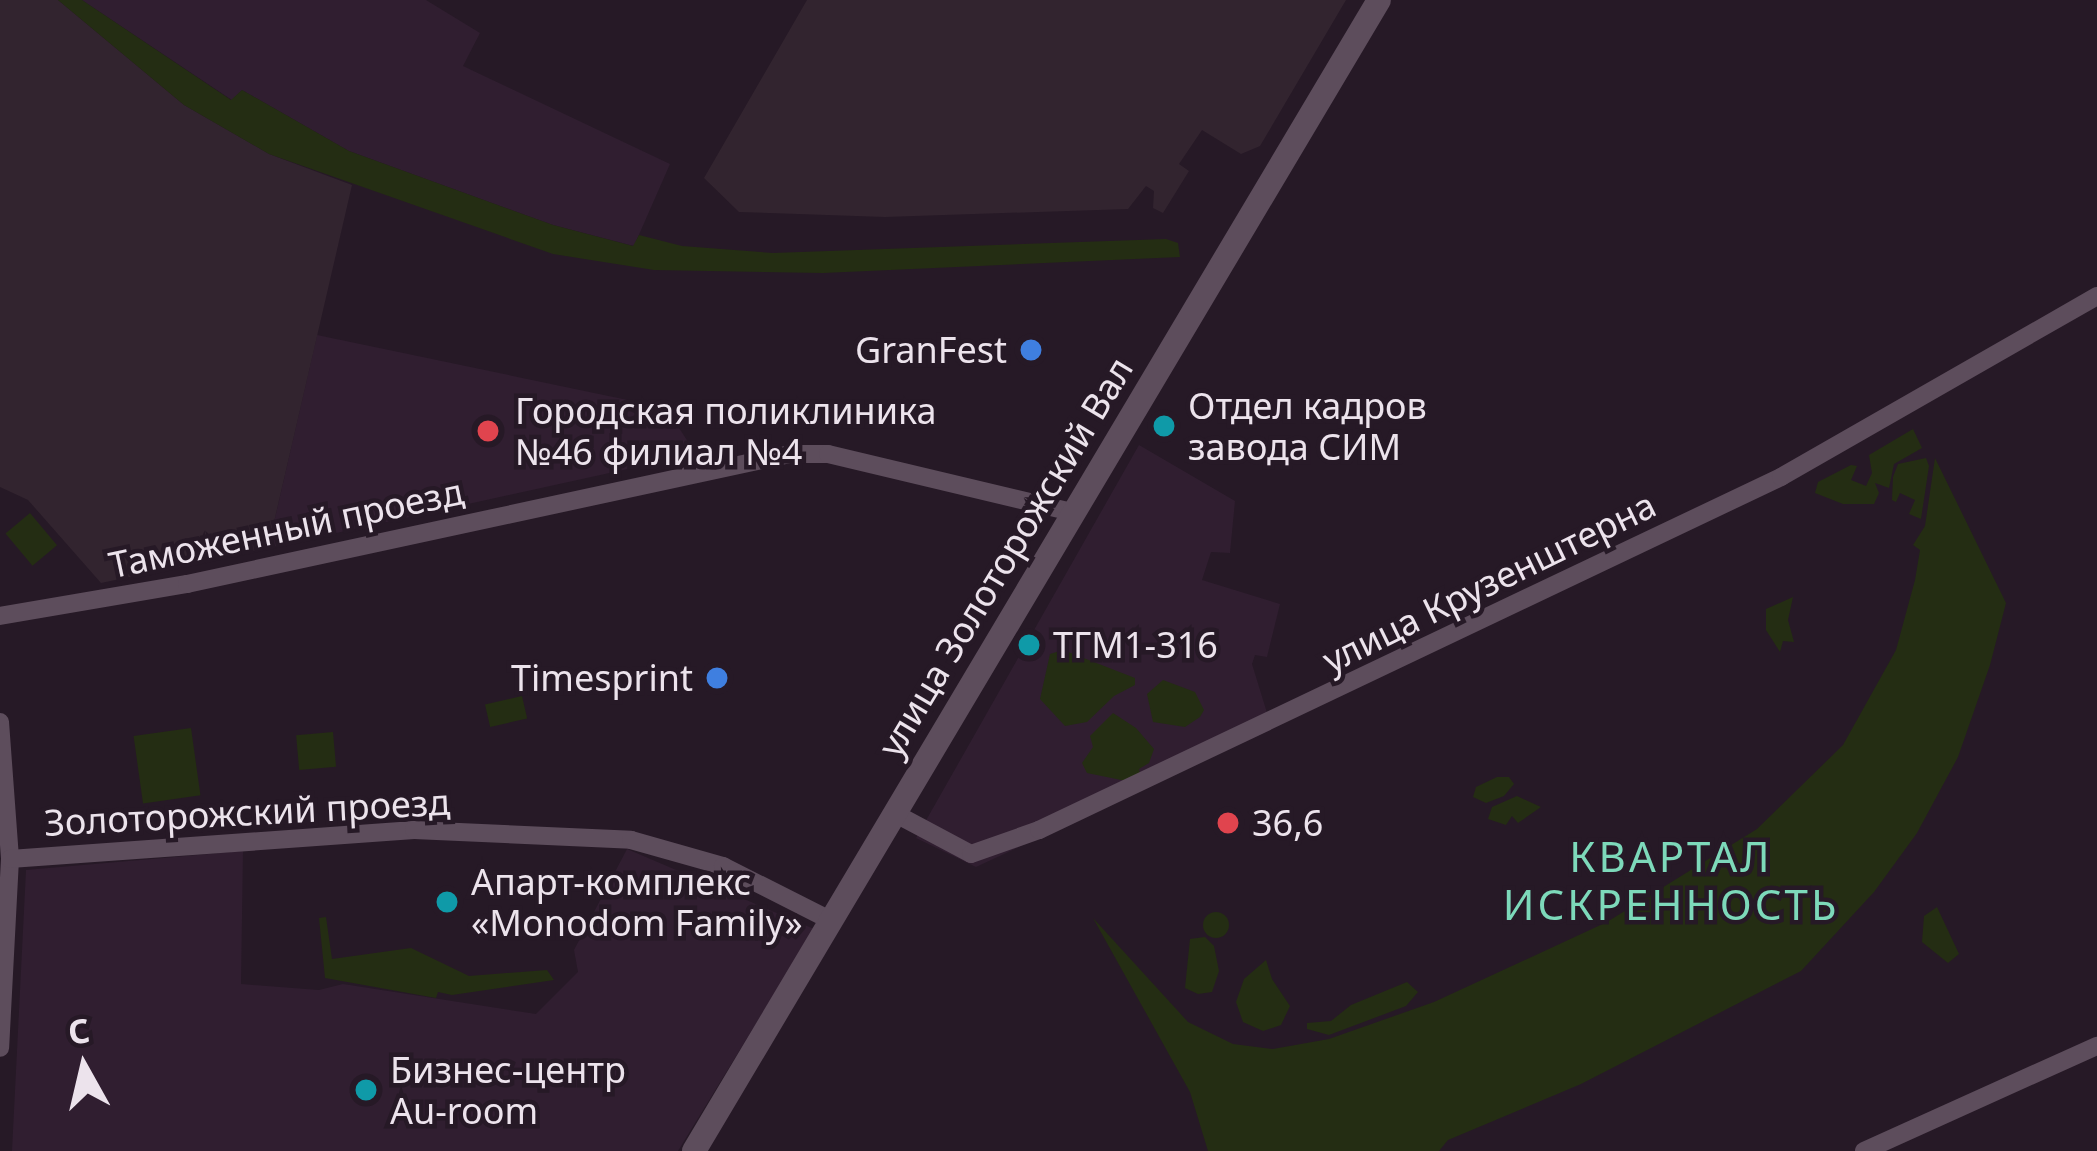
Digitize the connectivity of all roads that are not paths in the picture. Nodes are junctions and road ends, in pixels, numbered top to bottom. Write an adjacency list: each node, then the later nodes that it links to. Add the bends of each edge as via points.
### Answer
1 (1378, 0): 3 (street, улица Золоторожский Вал)
2 (2097, 296): 6 (street, улица Крузенштерна, via 1781,477 1022,838 971,854)
3 (1076, 513): 4 (street, Таможенный проезд, via 854,460 790,454 187,584); 6 (street, улица Золоторожский Вал)
4 (0, 616)
5 (0, 722): 7 (street)
6 (894, 813): 8 (street, улица Золоторожский Вал)
7 (10, 859): 8 (street, Золоторожский проезд, via 414,830 631,840 723,866); 10 (street)
8 (830, 920): 11 (street, улица Золоторожский Вал)
9 (2097, 1046): 12 (street)
10 (0, 1048)
11 (694, 1151)
12 (1864, 1151)

